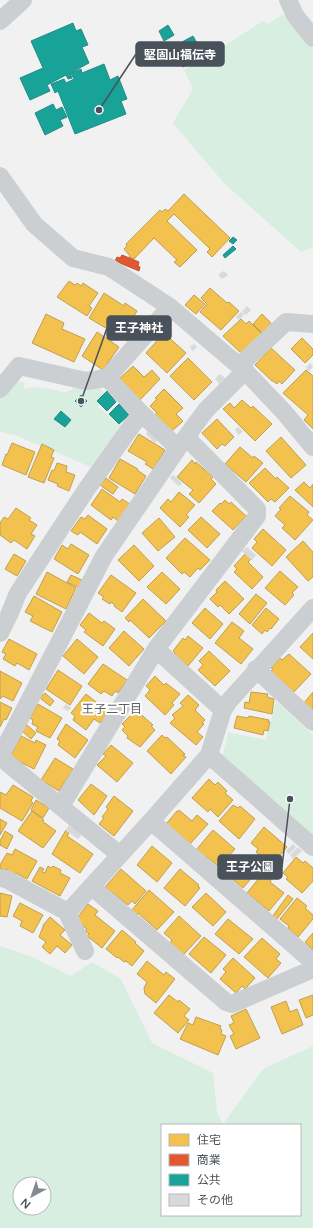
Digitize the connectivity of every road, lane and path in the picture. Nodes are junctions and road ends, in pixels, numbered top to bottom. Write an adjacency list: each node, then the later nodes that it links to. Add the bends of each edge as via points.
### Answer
1 (23, 0): 3 (street)
2 (288, 0): 4 (street, via 295,15)
3 (0, 21)
4 (313, 38)
5 (0, 176): 6 (street, via 34,224 73,258 109,267)
6 (170, 307): 8 (street); 9 (street)
7 (313, 324): 8 (street, via 286,322)
8 (242, 369): 12 (street, via 206,410); 13 (street, via 284,412)
9 (107, 378): 10 (street, via 86,381 19,366); 11 (street)
10 (0, 389)
11 (141, 413): 12 (street); 15 (street, via 18,593)
12 (182, 443): 16 (street, via 257,509 257,516); 21 (street, via 104,556 0,757)
13 (313, 447)
14 (313, 608): 17 (street)
15 (0, 633)
16 (156, 649): 18 (street); 21 (street)
17 (256, 670): 18 (street); 19 (street)
18 (223, 710): 20 (street)
19 (313, 722)
20 (209, 756): 22 (street); 23 (street)
21 (61, 806): 24 (street)
22 (151, 822): 24 (street); 29 (street)
23 (313, 847)
24 (120, 855): 26 (street)
25 (0, 878): 27 (street)
26 (92, 886): 27 (street); 30 (street, via 226,1002 232,1004)
27 (69, 911): 28 (street, via 69,917)
28 (85, 951)
29 (313, 962)
30 (313, 969)

